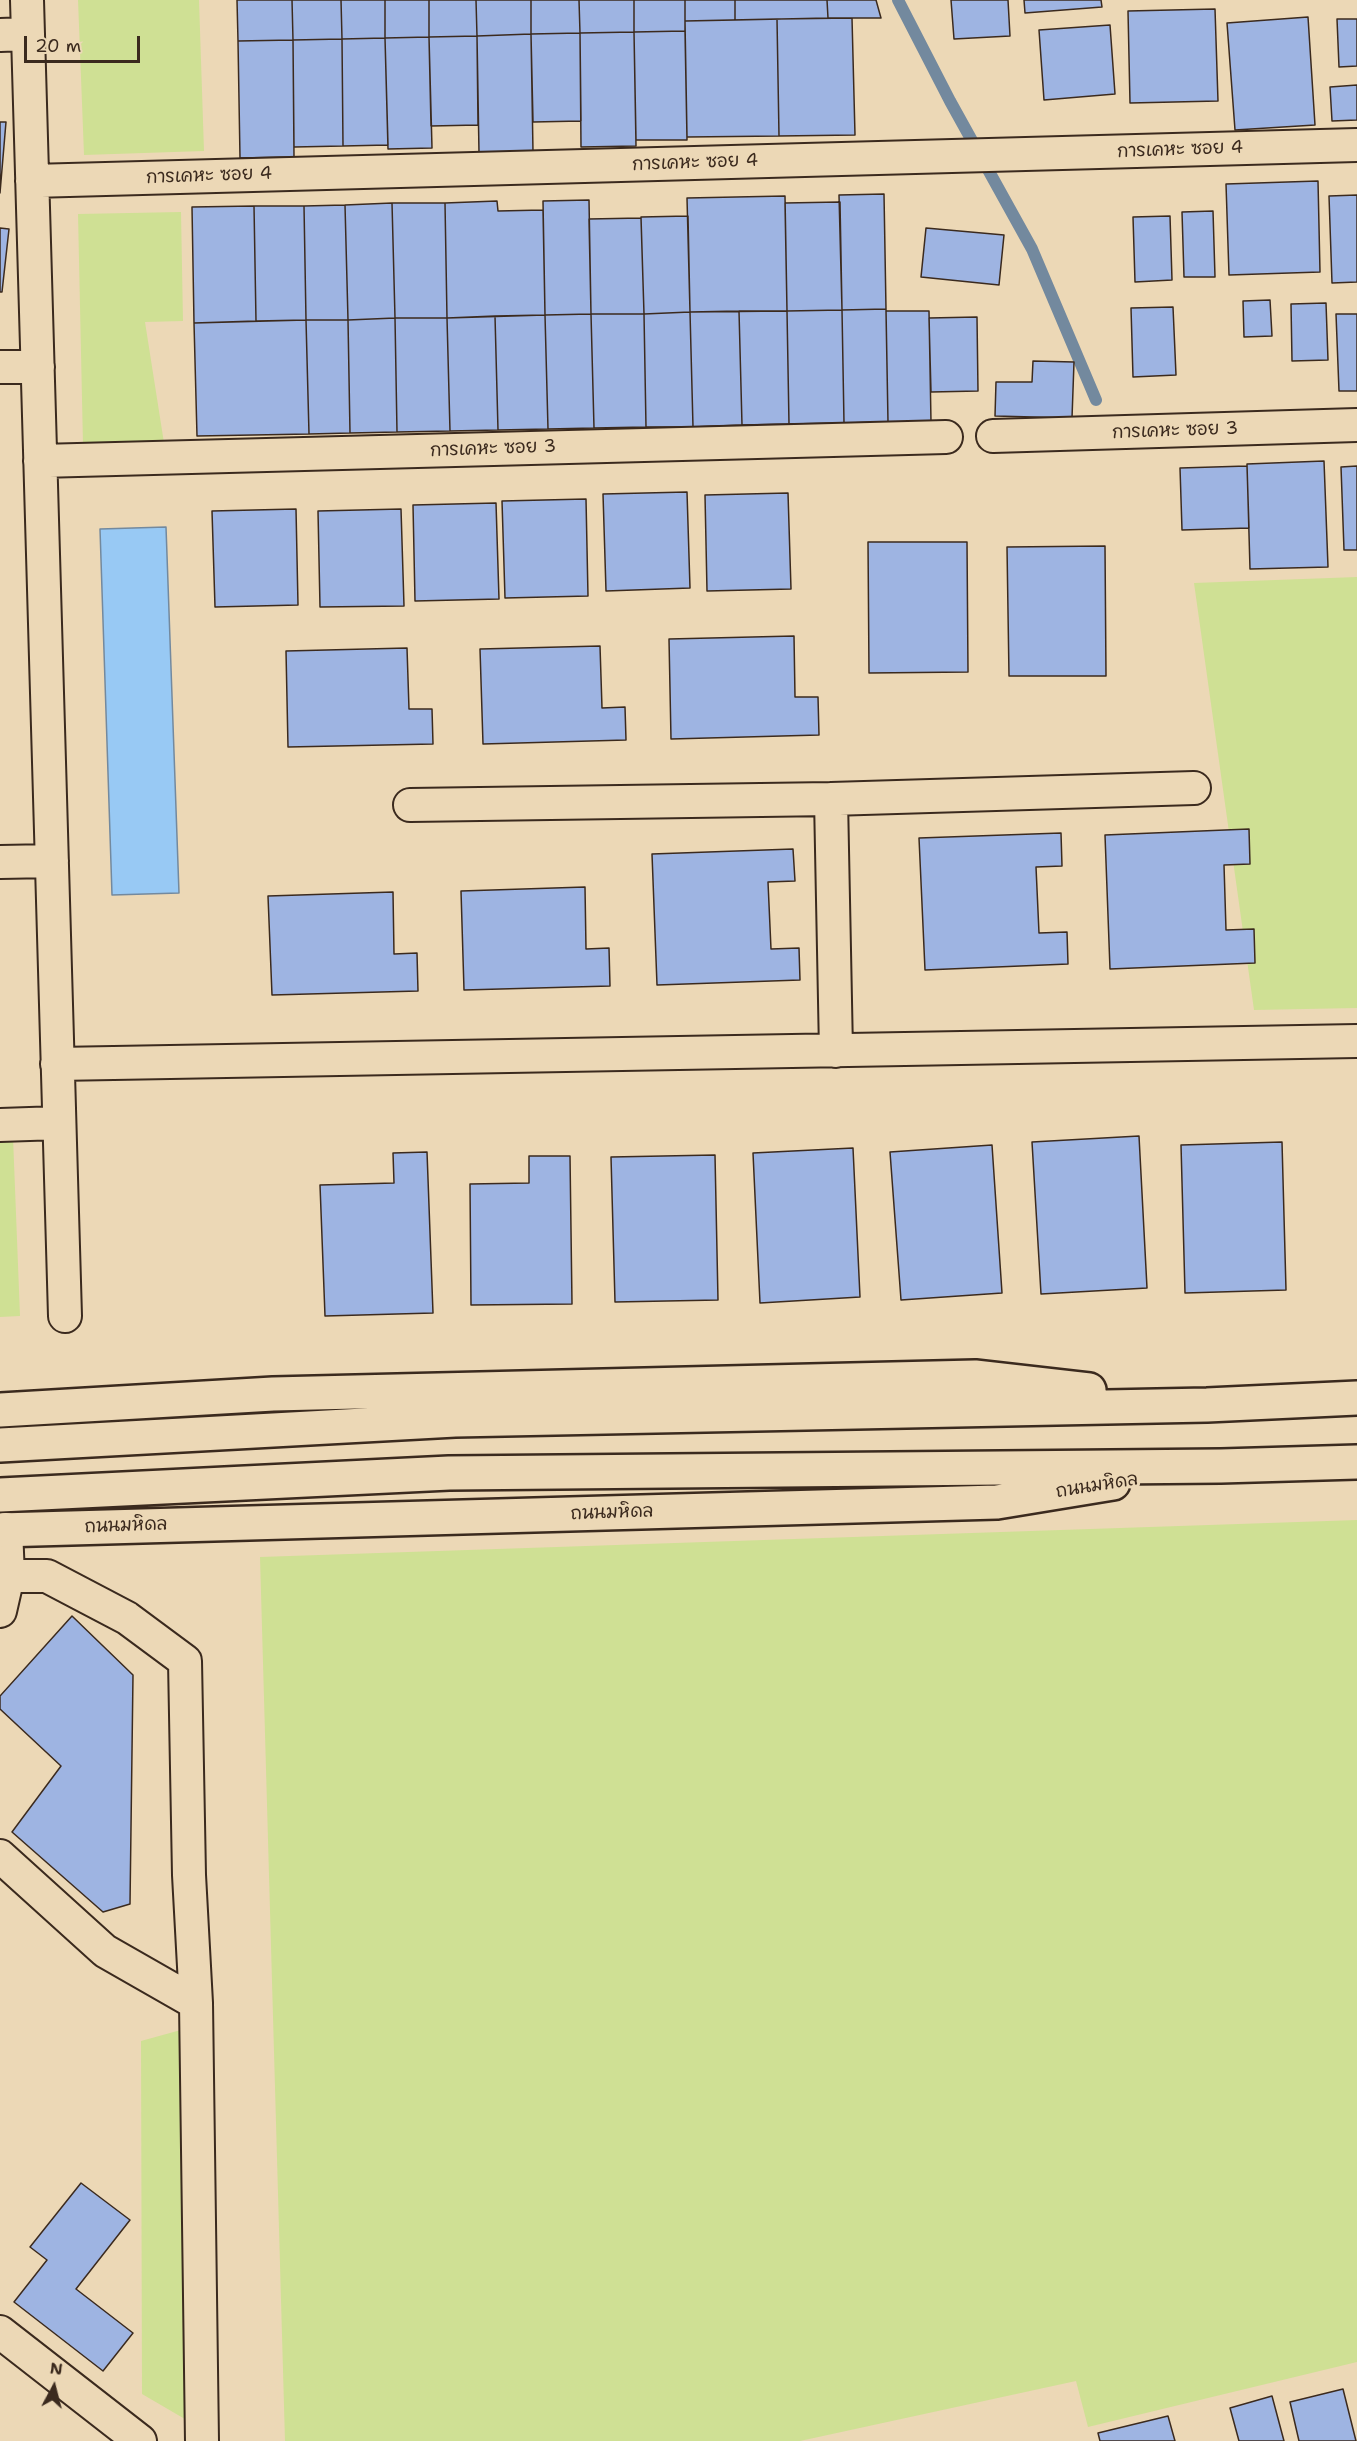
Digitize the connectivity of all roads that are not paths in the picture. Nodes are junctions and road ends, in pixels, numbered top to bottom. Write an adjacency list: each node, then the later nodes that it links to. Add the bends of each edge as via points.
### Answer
1 (27, 0): 2 (street)
2 (14, 34): 4 (street)
3 (1357, 145): 4 (street, การเคหะ ซอย 4)
4 (32, 181): 6 (street)
5 (0, 367): 6 (street)
6 (38, 367): 10 (street)
7 (1357, 425): 8 (street, การเคหะ ซอย 3)
8 (993, 436)
9 (946, 437): 10 (street, การเคหะ ซอย 3)
10 (40, 461): 14 (street)
11 (1194, 788): 12 (street)
12 (831, 799): 13 (street); 17 (street)
13 (410, 805)
14 (51, 861): 15 (street); 18 (street)
15 (0, 862)
16 (1357, 1041): 17 (street)
17 (836, 1051): 18 (street)
18 (57, 1064): 19 (street)
19 (59, 1123): 20 (street); 21 (street)
20 (0, 1125)
21 (65, 1316)
22 (1357, 1398): 23 (main road)
23 (1208, 1405): 24 (main road, via 975,1377 273,1394); 25 (main road, via 455,1420)
24 (0, 1410)
25 (0, 1445)
26 (1357, 1462): 27 (main road, ถนนมหิดล)
27 (1221, 1466): 28 (main road, ถนนมหิดล, via 449,1473); 29 (main road, ถนนมหิดล, via 996,1502)
28 (0, 1495)
29 (3, 1529): 30 (street)
30 (8, 1576): 31 (street); 33 (street, via 47,1576 127,1618 185,1661)
31 (0, 1611)
32 (0, 1857): 33 (street, via 105,1952)
33 (196, 2003): 36 (street)
34 (0, 2332): 35 (street)
35 (140, 2441)
36 (202, 2441)

